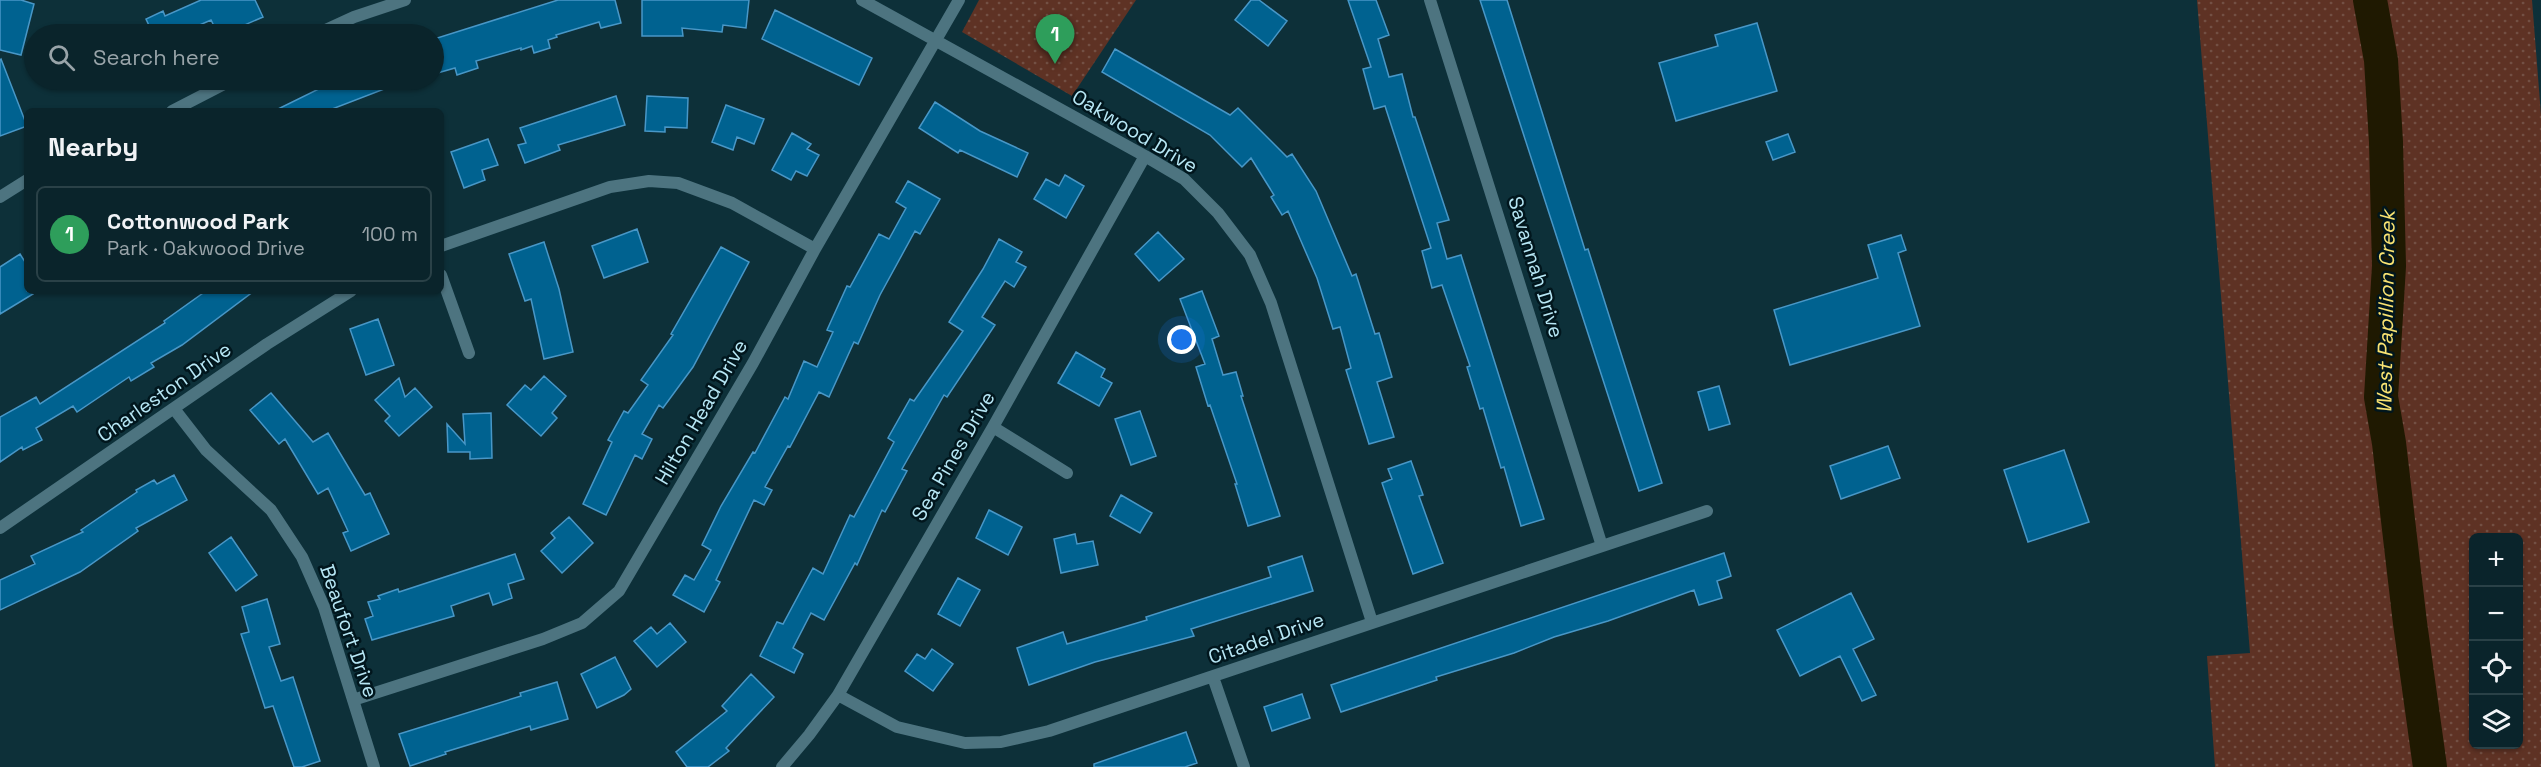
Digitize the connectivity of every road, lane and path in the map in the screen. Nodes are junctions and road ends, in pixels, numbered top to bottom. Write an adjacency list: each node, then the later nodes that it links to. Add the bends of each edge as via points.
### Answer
1 (405, 0): 5 (street)
2 (862, 0): 6 (street, Oakwood Drive)
3 (959, 0): 6 (street, Hilton Head Drive)
4 (1430, 0): 22 (street, Savannah Drive)
5 (339, 24)
6 (936, 42): 9 (street, Oakwood Drive); 13 (street, Hilton Head Drive)
7 (213, 90): 8 (street)
8 (178, 108)
9 (1145, 156): 18 (street, Sea Pines Drive); 23 (street, Oakwood Drive, via 1184,179 1218,213 1250,255 1271,303)
10 (24, 182): 11 (street)
11 (0, 197)
12 (444, 245): 13 (street, via 610,187 649,181 678,183 732,203)
13 (815, 249): 26 (street, Hilton Head Drive, via 753,363 618,591 582,623 553,635)
14 (444, 283): 16 (street)
15 (346, 294): 17 (street, Charleston Drive, via 267,344)
16 (469, 353)
17 (175, 410): 21 (street, Charleston Drive); 26 (street, Beaufort Drive, via 206,450 271,510 302,557 324,607)
18 (993, 427): 19 (street); 25 (street, Sea Pines Drive)
19 (1067, 473)
20 (1707, 511): 22 (street, Citadel Drive)
21 (0, 528)
22 (1602, 546): 23 (street, Citadel Drive)
23 (1372, 622): 24 (street, Citadel Drive)
24 (1213, 676): 25 (street, Citadel Drive, via 1049,731 1001,742 965,743 897,727); 29 (street)
25 (838, 695): 28 (street, Sea Pines Drive)
26 (353, 700): 27 (street, Beaufort Drive)
27 (374, 767)
28 (782, 767)
29 (1244, 767)

